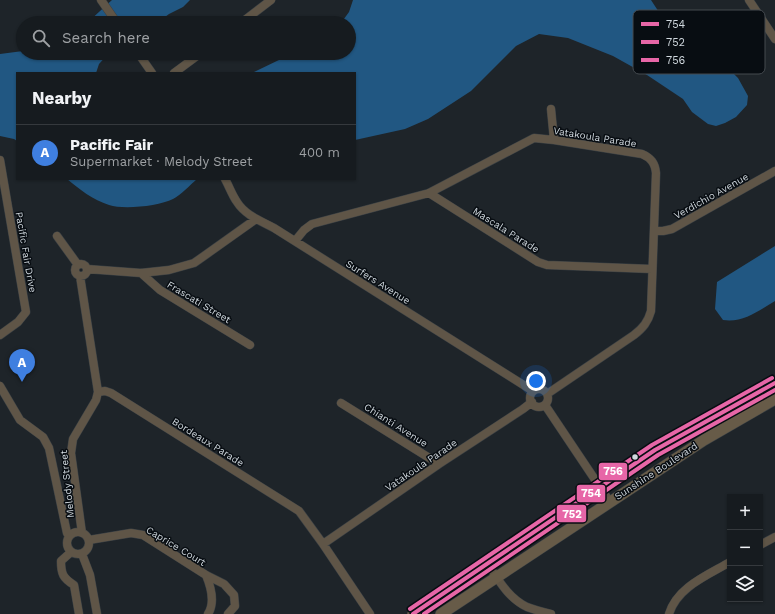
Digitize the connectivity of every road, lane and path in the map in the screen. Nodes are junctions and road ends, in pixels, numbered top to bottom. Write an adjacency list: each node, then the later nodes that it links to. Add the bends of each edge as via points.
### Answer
1 (101, 0): 5 (street)
2 (271, 0): 6 (street)
3 (749, 0): 4 (street)
4 (756, 10)
5 (112, 16)
6 (249, 16)
7 (765, 23): 8 (street)
8 (775, 38)
9 (143, 60): 11 (street)
10 (191, 60): 12 (street)
11 (151, 72)
12 (175, 72)
13 (551, 110): 14 (street)
14 (554, 140): 18 (street, Vatakoula Parade, via 534,138); 20 (street, Vatakoula Parade, via 648,157 655,166 656,173)
15 (0, 160): 28 (street, Pacific Fair Drive, via 26,312 18,322)
16 (775, 171): 20 (street, Verdichio Avenue, via 672,229)
17 (226, 180): 19 (street, Surfers Avenue, via 241,208)
18 (429, 193): 22 (street, Vatakoula Parade, via 312,224); 25 (street, Mascala Parade, via 538,262 547,265)
19 (256, 219): 22 (street, Surfers Avenue); 26 (street, via 194,263 169,270)
20 (654, 231): 25 (street, Vatakoula Parade)
21 (57, 236): 23 (street)
22 (295, 242): 32 (street, Surfers Avenue)
23 (78, 265): 24 (street, via 83,265); 27 (street, via 76,273)
24 (87, 269): 26 (street); 27 (street, via 85,274)
25 (652, 269): 34 (street, Vatakoula Parade, via 651,311 642,329)
26 (141, 272): 29 (street, Frascati Street, via 160,290)
27 (80, 276): 33 (street)
28 (0, 335)
29 (250, 345)
30 (775, 383): 40 (main road, Sunshine Boulevard, via 655,450)
31 (0, 386): 43 (street, via 20,420 43,437 49,448)
32 (533, 391): 34 (street, via 542,389); 36 (street, via 530,395)
33 (98, 392): 42 (street, Melody Street, via 73,439 71,453); 47 (street, Bordeaux Parade, via 112,393 291,505)
34 (547, 394): 38 (street, via 548,400)
35 (775, 400): 41 (main road, Sunshine Boulevard, via 704,440)
36 (532, 402): 38 (street, via 536,406); 39 (street, Vatakoula Parade)
37 (341, 403): 39 (street, Chianti Avenue)
38 (545, 405): 40 (street)
39 (439, 464): 47 (street, Vatakoula Parade)
40 (600, 486): 41 (street); 50 (main road, Sunshine Boulevard)
41 (610, 502): 53 (main road, Sunshine Boulevard)
42 (82, 533): 43 (street, via 75,532); 45 (street)
43 (69, 536): 48 (street, via 67,546)
44 (775, 537): 46 (street)
45 (89, 540): 49 (street, via 88,549); 52 (street, Caprice Court, via 131,533 143,535)
46 (763, 543)
47 (323, 544): 58 (street, Bordeaux Parade)
48 (71, 552): 49 (street); 54 (street, via 62,561 61,570 65,579 74,585)
49 (82, 554): 55 (street, via 90,575)
50 (487, 564): 53 (street); 59 (main road, Sunshine Boulevard)
51 (727, 564): 62 (street, via 692,584 677,598)
52 (206, 576): 56 (street, Caprice Court, via 212,599); 57 (street, Caprice Court, via 224,584 234,595 235,606)
53 (496, 576): 60 (main road, Sunshine Boulevard); 61 (street, via 520,603)
54 (79, 614)
55 (97, 614)
56 (208, 614)
57 (228, 614)
58 (370, 614)
59 (413, 614)
60 (441, 614)
61 (551, 614)
62 (669, 614)

